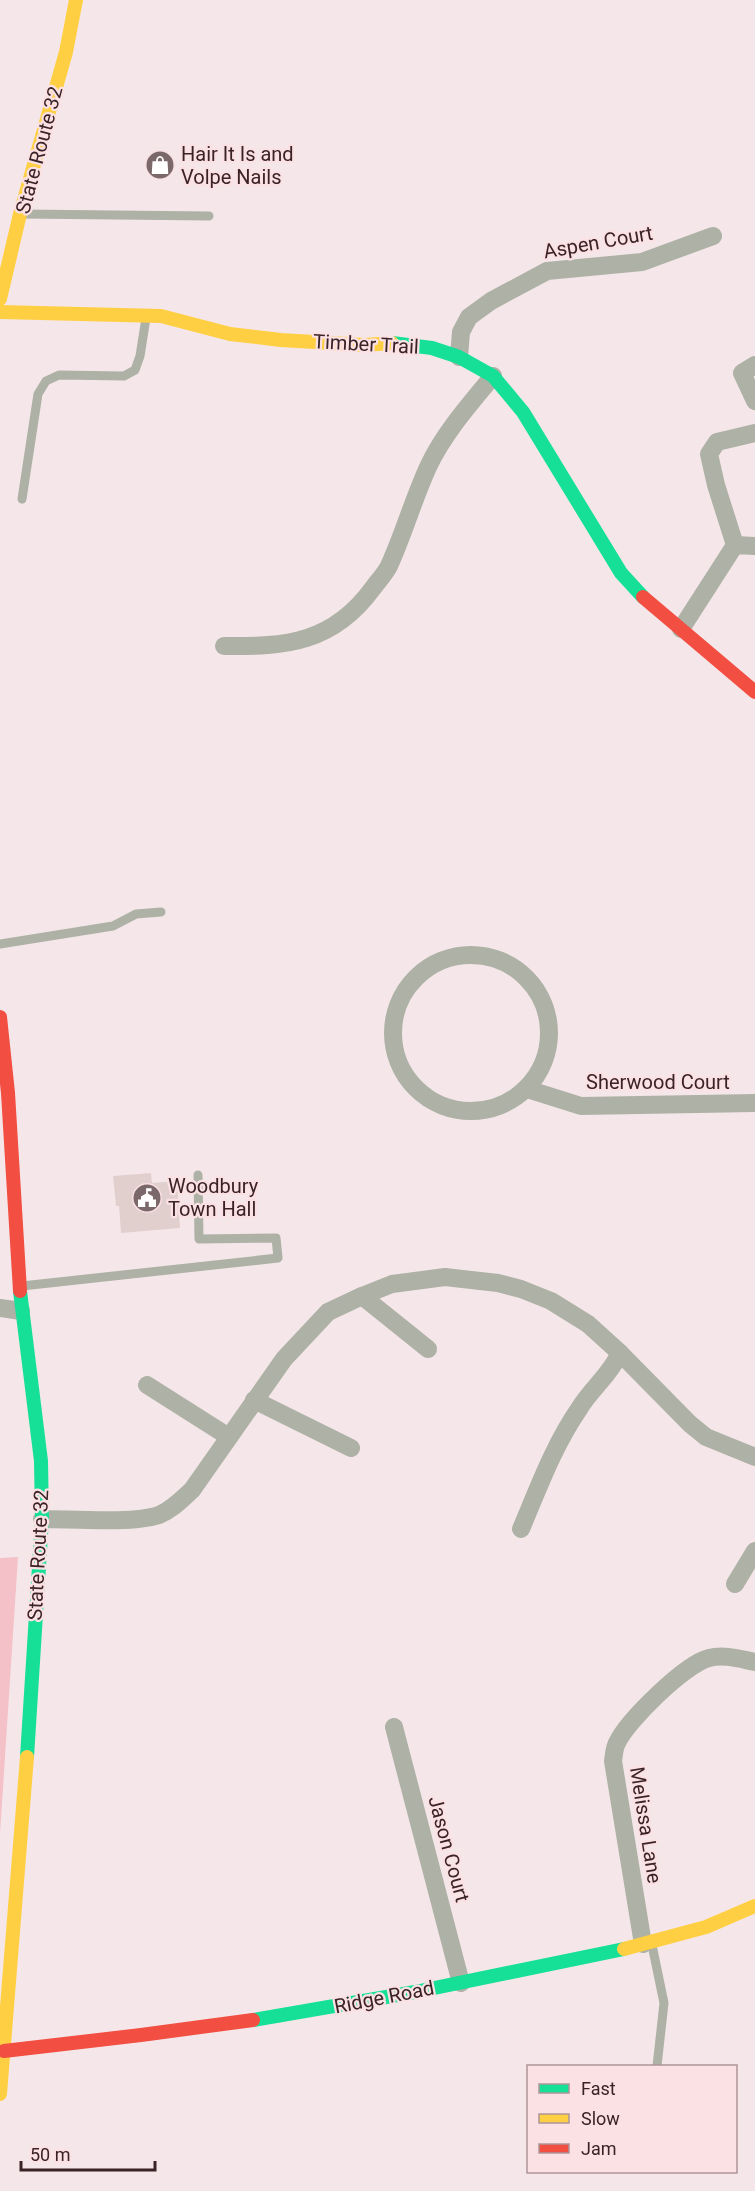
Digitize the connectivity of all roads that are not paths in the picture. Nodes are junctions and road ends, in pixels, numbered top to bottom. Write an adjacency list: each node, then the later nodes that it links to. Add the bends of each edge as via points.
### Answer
1 (76, 0): 2 (street, State Route 32, via 66,52)
2 (20, 214): 3 (lane); 5 (street, State Route 32)
3 (209, 216)
4 (714, 236): 8 (street, Aspen Court, via 642,262 547,271 469,317 461,332)
5 (0, 299)
6 (0, 312): 7 (street, Timber Trail)
7 (147, 315): 8 (street, Timber Trail, via 230,334 363,345 398,343); 13 (lane, via 135,370 124,376 59,375 46,381 38,394)
8 (459, 357): 10 (street, Timber Trail)
9 (755, 365): 11 (street, via 742,374)
10 (493, 376): 16 (street, Timber Trail, via 524,412 621,573); 17 (street, via 456,421 430,463 387,568 363,602 333,627 303,640)
11 (755, 401)
12 (755, 433): 14 (street, via 717,442 709,454)
13 (22, 499)
14 (735, 545): 15 (street); 16 (street)
15 (755, 546)
16 (681, 629): 18 (street, Timber Trail)
17 (224, 646)
18 (755, 692)
19 (161, 912): 20 (lane, via 136,915 113,926)
20 (0, 944)
21 (0, 1017): 25 (street, State Route 32)
22 (527, 1089): 22 (street, via 505,1104 479,1111 453,1109 428,1099 408,1081 396,1057 392,1031 397,1005 410,982 430,966 453,956 479,954 503,960 525,974 541,994 549,1018 550,1044 542,1068); 23 (street, Sherwood Court, via 581,1106)
23 (755, 1103)
24 (198, 1175): 25 (lane, via 199,1239 276,1238 278,1258)
25 (19, 1286): 28 (street, State Route 32)
26 (362, 1296): 29 (street); 30 (street, via 392,1284 445,1277 498,1282 551,1301 588,1324); 32 (street, via 328,1312 284,1359)
27 (0, 1308): 28 (street)
28 (21, 1311): 36 (street, State Route 32, via 41,1461)
29 (428, 1349)
30 (620, 1353): 35 (street, via 706,1437); 37 (street, via 579,1408)
31 (147, 1385): 33 (street)
32 (254, 1400): 33 (street); 34 (street)
33 (229, 1437): 36 (street, via 192,1490 158,1515)
34 (351, 1448)
35 (755, 1457)
36 (42, 1519): 45 (street, State Route 32)
37 (521, 1529)
38 (755, 1551): 39 (street)
39 (735, 1584)
40 (755, 1662): 43 (street, Melissa Lane, via 710,1657 695,1662 638,1716 616,1744 614,1771)
41 (394, 1727): 44 (street, Jason Court)
42 (755, 1906): 43 (street, Ridge Road, via 699,1931)
43 (647, 1943): 44 (street, Ridge Road); 46 (lane, via 664,2003)
44 (460, 1983): 45 (street, Ridge Road, via 267,2018)
45 (4, 2051): 47 (street, State Route 32)
46 (657, 2065)
47 (0, 2094)

